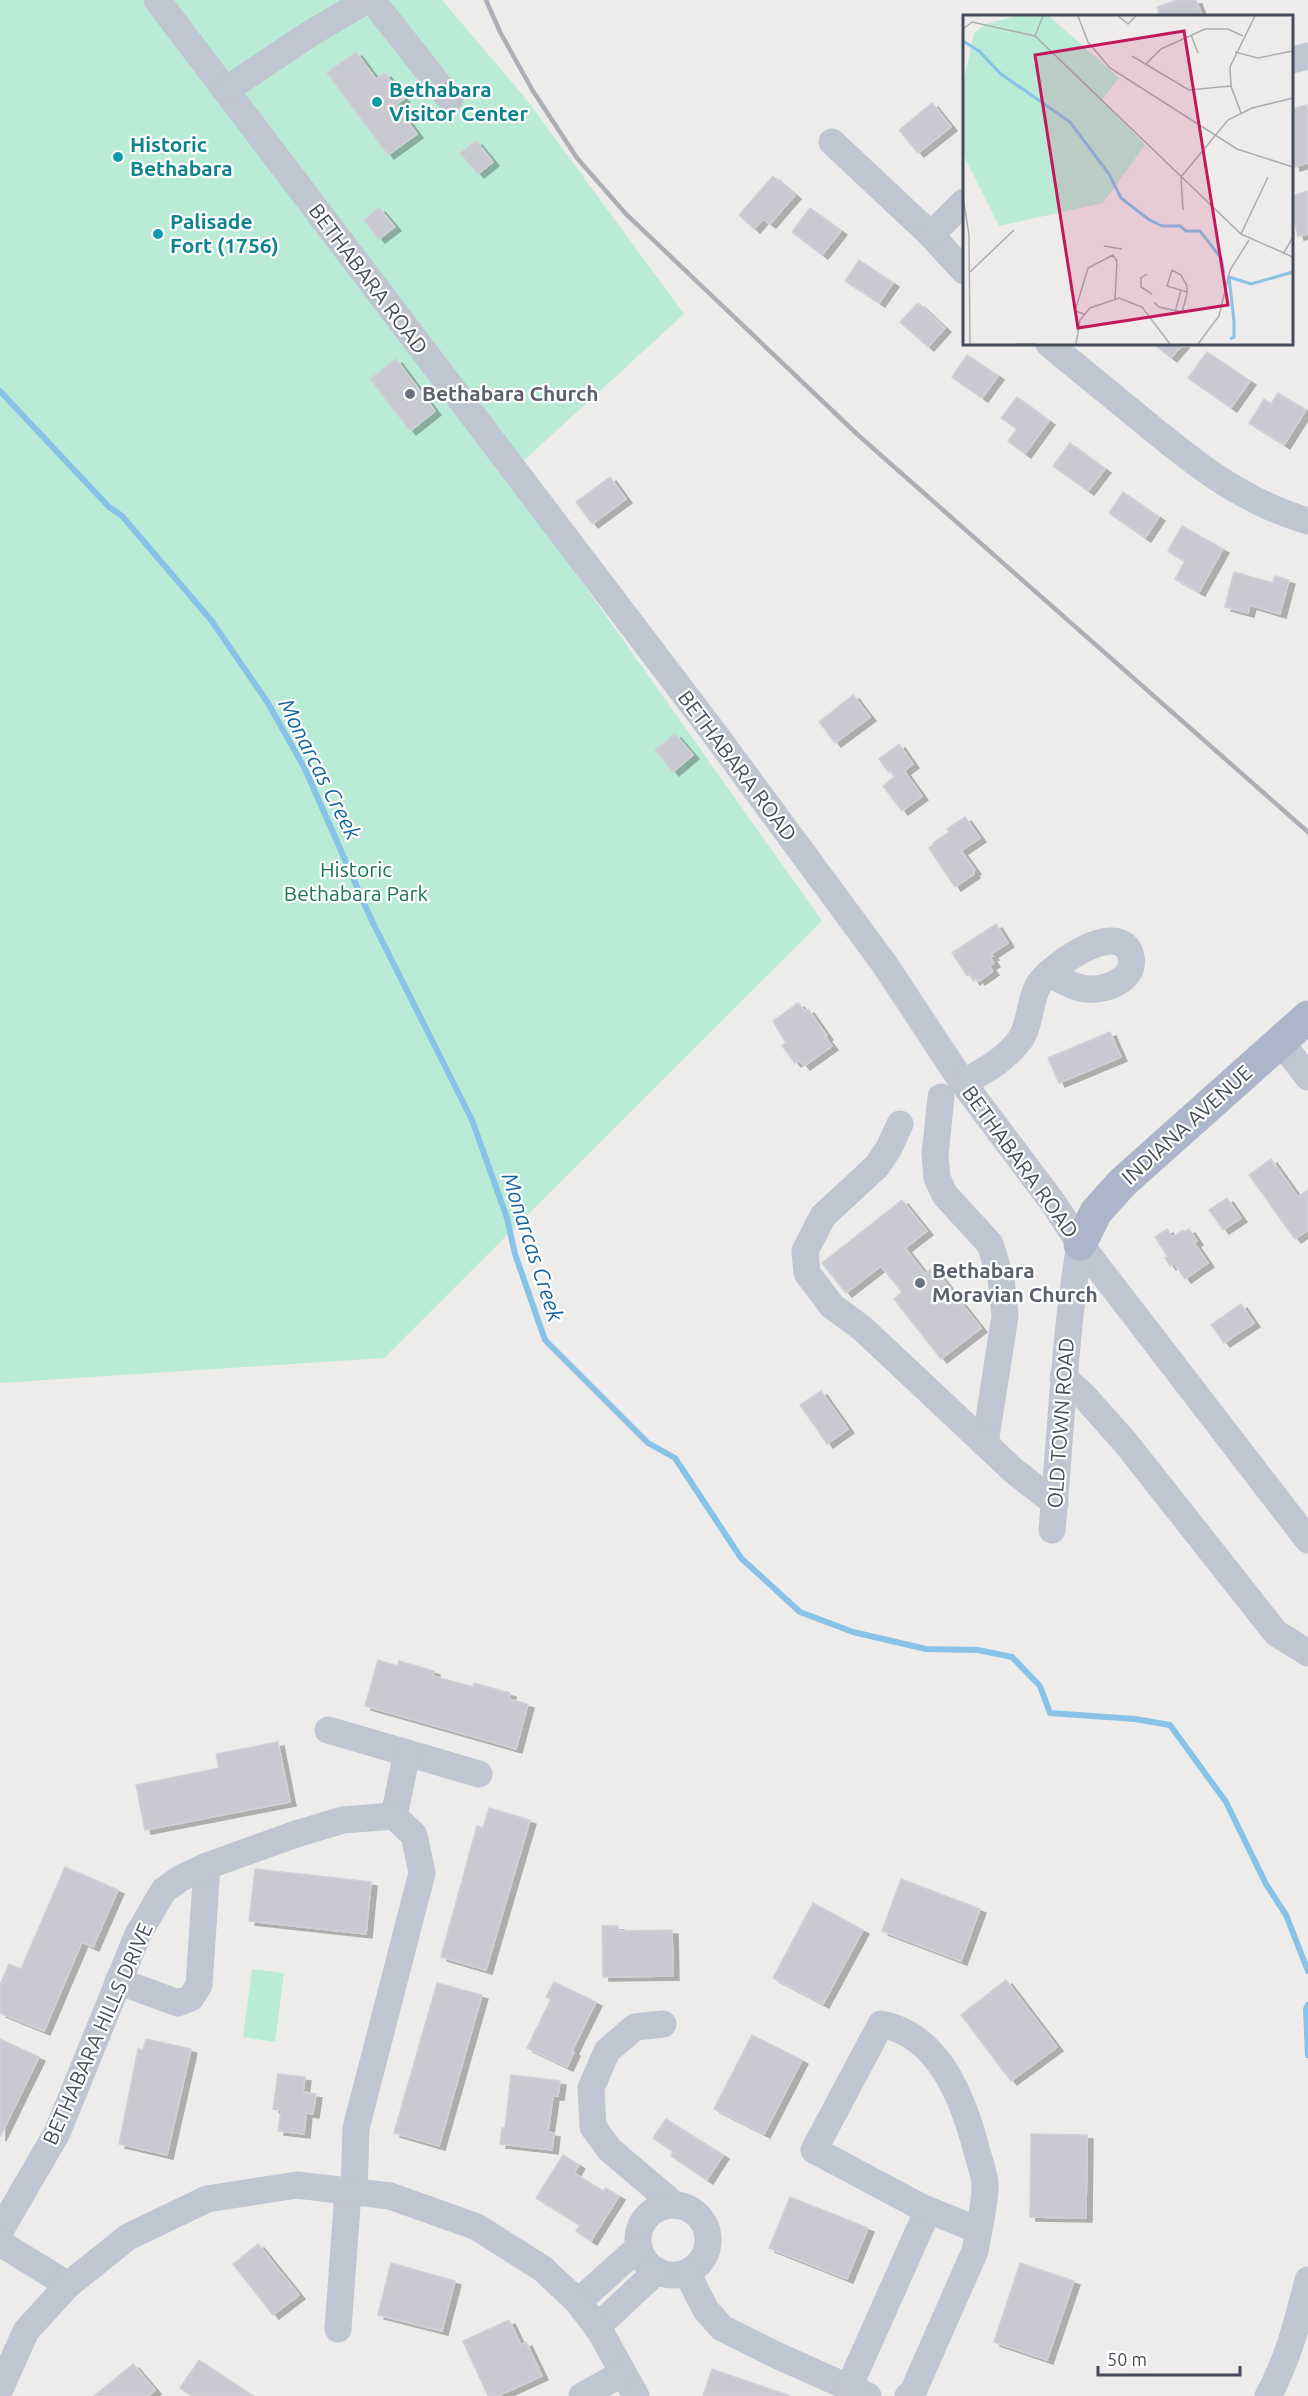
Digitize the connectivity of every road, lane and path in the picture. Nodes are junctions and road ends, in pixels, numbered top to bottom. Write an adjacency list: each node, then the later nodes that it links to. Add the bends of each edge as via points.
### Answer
1 (157, 0): 4 (street, BETHABARA ROAD)
2 (1308, 56): 3 (street)
3 (1293, 60)
4 (226, 90): 5 (street, via 308,34 372,0); 16 (street, BETHABARA ROAD, via 883,962)
5 (450, 99)
6 (832, 142): 8 (street)
7 (963, 203): 8 (street)
8 (930, 234): 9 (street)
9 (963, 270)
10 (1049, 345): 11 (street, via 1200,468 1268,507)
11 (1308, 521)
12 (1049, 974): 16 (street, via 1038,985 1022,1038 999,1062)
13 (1308, 1017): 14 (main road, INDIANA AVENUE)
14 (1280, 1041): 15 (street); 18 (main road, INDIANA AVENUE, via 1122,1183 1096,1212)
15 (1308, 1077)
16 (952, 1090): 18 (street, BETHABARA ROAD, via 1054,1204); 20 (street, via 935,1154 937,1178 945,1195 990,1244 1001,1278 1005,1316)
17 (900, 1124): 20 (street, via 877,1166 823,1216 805,1251 807,1273 832,1306 863,1329)
18 (1080, 1244): 19 (street, OLD TOWN ROAD); 21 (street, BETHABARA ROAD)
19 (1063, 1377): 20 (street, OLD TOWN ROAD, via 1053,1517); 22 (street, via 1125,1442 1276,1633)
20 (986, 1444)
21 (1308, 1540)
22 (1308, 1653)
23 (328, 1730): 24 (street)
24 (407, 1753): 25 (street); 26 (street)
25 (479, 1774)
26 (394, 1816): 27 (street, BETHABARA HILLS DRIVE, via 343,1820); 30 (street, via 414,1835 422,1873 356,2128)
27 (207, 1866): 28 (street, BETHABARA HILLS DRIVE, via 164,1890 138,1934); 28 (street, via 199,1985 191,1998 178,2003)
28 (118, 1981): 34 (street, BETHABARA HILLS DRIVE, via 57,2133)
29 (663, 2024): 31 (street, via 635,2027 608,2051 591,2088 592,2127 610,2150)
30 (351, 2192): 40 (street, via 297,2185 207,2199 128,2237); 41 (street, via 390,2196 477,2227 543,2269); 43 (street)
31 (675, 2205): 36 (street, via 660,2208 647,2217 639,2231); 38 (street, via 702,2220 708,2234 704,2257)
32 (928, 2210): 33 (street); 33 (street, via 814,2150 881,2024 909,2033 924,2046 949,2077 969,2118 985,2184); 46 (street)
33 (978, 2230): 49 (street, via 975,2251)
34 (0, 2231)
35 (0, 2243): 40 (street)
36 (639, 2247): 37 (street, via 645,2261); 41 (street)
37 (657, 2271): 38 (street); 42 (street)
38 (687, 2273): 46 (street, via 706,2310 722,2328)
39 (1308, 2280): 50 (street, via 1296,2328)
40 (68, 2285): 45 (street, via 26,2331)
41 (578, 2302): 42 (street)
42 (597, 2326): 44 (street)
43 (338, 2328)
44 (623, 2373): 47 (street); 48 (street)
45 (0, 2389)
46 (859, 2392)
47 (582, 2396)
48 (636, 2396)
49 (908, 2396)
50 (1268, 2396)

